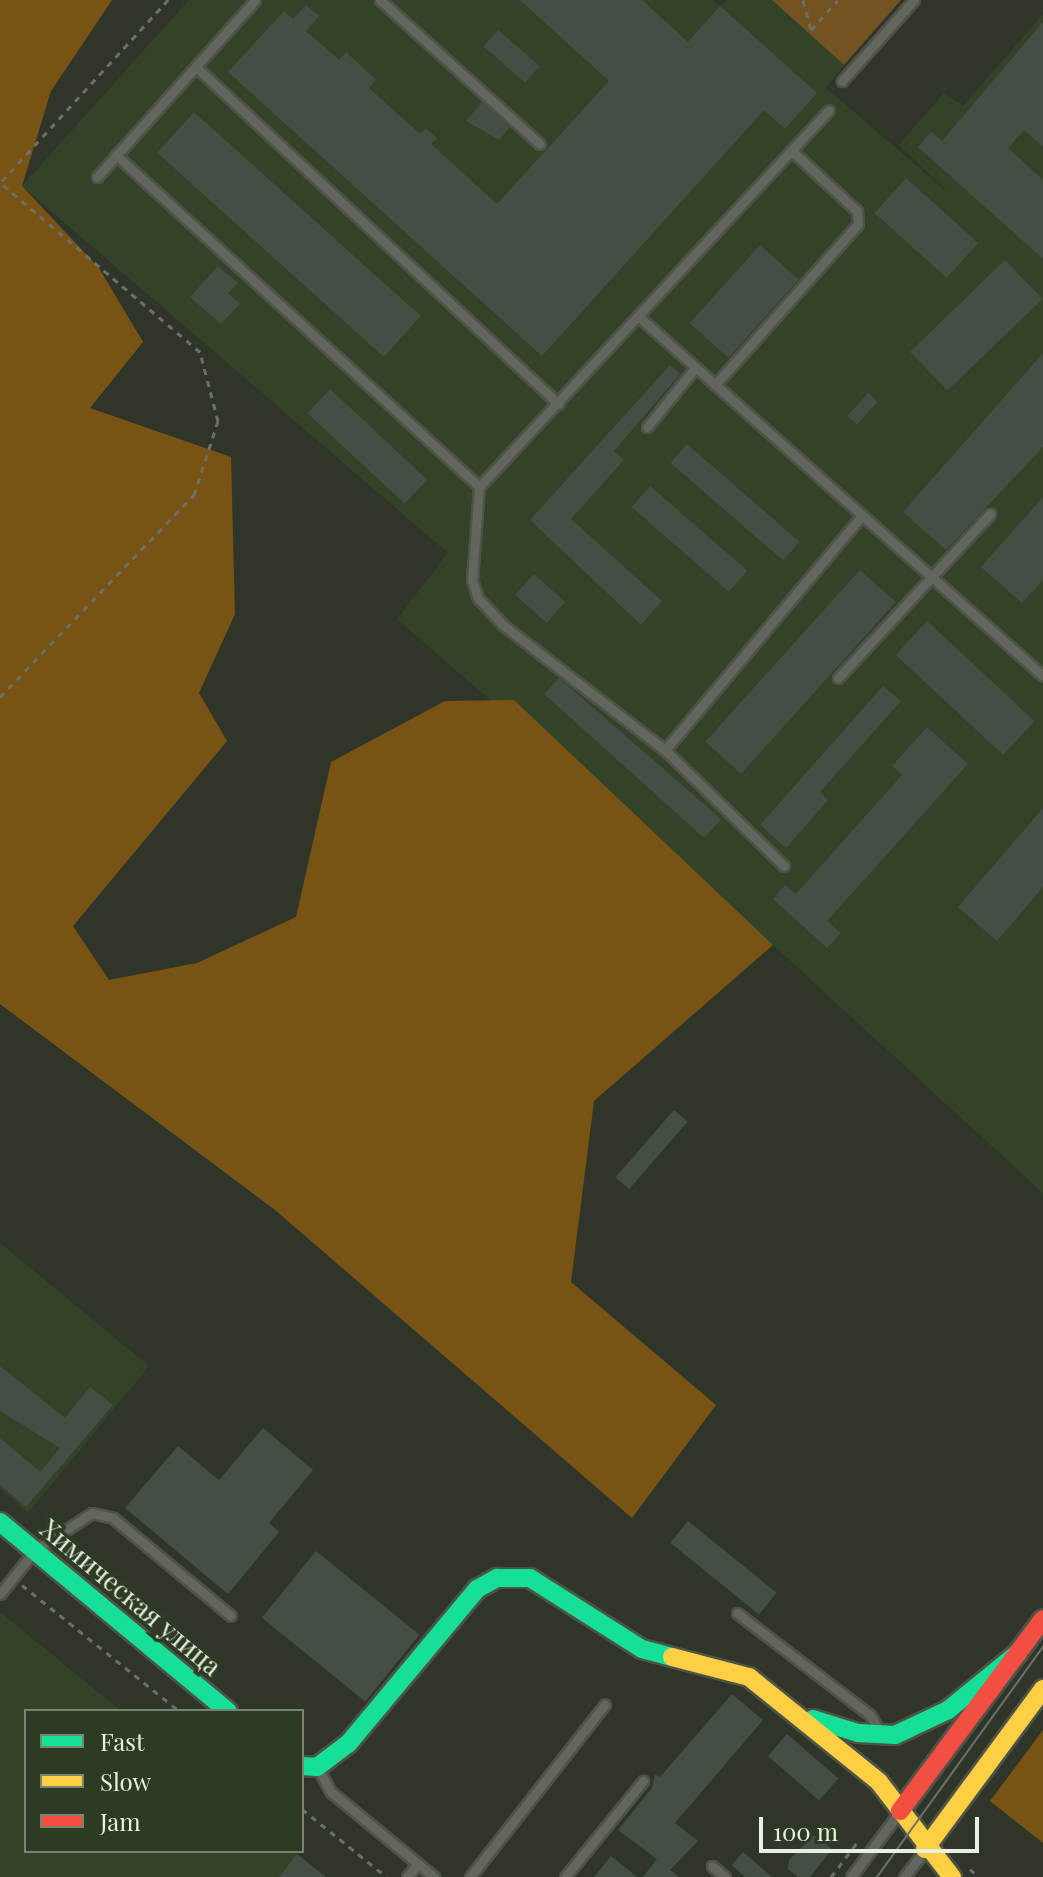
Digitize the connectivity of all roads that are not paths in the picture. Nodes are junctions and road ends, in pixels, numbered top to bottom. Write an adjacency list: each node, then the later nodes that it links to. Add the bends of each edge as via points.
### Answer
1 (255, 0): 4 (lane)
2 (380, 0): 7 (lane)
3 (914, 0): 5 (lane)
4 (196, 67): 9 (lane); 14 (lane)
5 (842, 81)
6 (829, 110): 8 (lane)
7 (540, 144)
8 (792, 151): 11 (lane); 13 (lane, via 857,211 858,224)
9 (116, 155): 10 (lane); 16 (lane)
10 (97, 177)
11 (639, 317): 12 (lane); 14 (lane)
12 (695, 368): 13 (lane); 15 (lane)
13 (715, 385): 18 (lane)
14 (559, 404): 16 (lane)
15 (647, 427)
16 (479, 487): 22 (lane, via 472,580 478,598 503,625)
17 (990, 514): 19 (lane)
18 (862, 515): 19 (lane); 22 (lane)
19 (930, 576): 20 (lane); 21 (lane)
20 (1043, 676)
21 (838, 678)
22 (665, 750): 23 (lane)
23 (784, 866)
24 (0, 1522): 25 (main road, Химическая улица)
25 (35, 1550): 26 (lane); 28 (lane, via 92,1513 113,1518); 33 (main road, Химическая улица)
26 (0, 1594)
27 (737, 1613): 35 (lane, via 870,1715)
28 (231, 1616)
29 (1043, 1619): 30 (main road)
30 (1018, 1653): 35 (main road, via 937,1718); 38 (main road)
31 (1043, 1689): 39 (main road)
32 (605, 1704): 44 (lane)
33 (221, 1709)
34 (789, 1709): 35 (main road); 36 (main road, via 749,1677 619,1639 546,1586 514,1575 477,1589 348,1744); 38 (main road, via 862,1766)
35 (882, 1736)
36 (310, 1766): 40 (lane, via 331,1792)
37 (643, 1781): 45 (lane)
38 (900, 1811): 39 (main road); 47 (lane)
39 (925, 1849): 48 (lane); 49 (main road)
40 (417, 1865): 42 (lane); 43 (lane)
41 (712, 1866): 46 (lane)
42 (407, 1877)
43 (434, 1877)
44 (470, 1877)
45 (565, 1877)
46 (725, 1877)
47 (851, 1877)
48 (904, 1877)
49 (952, 1877)

